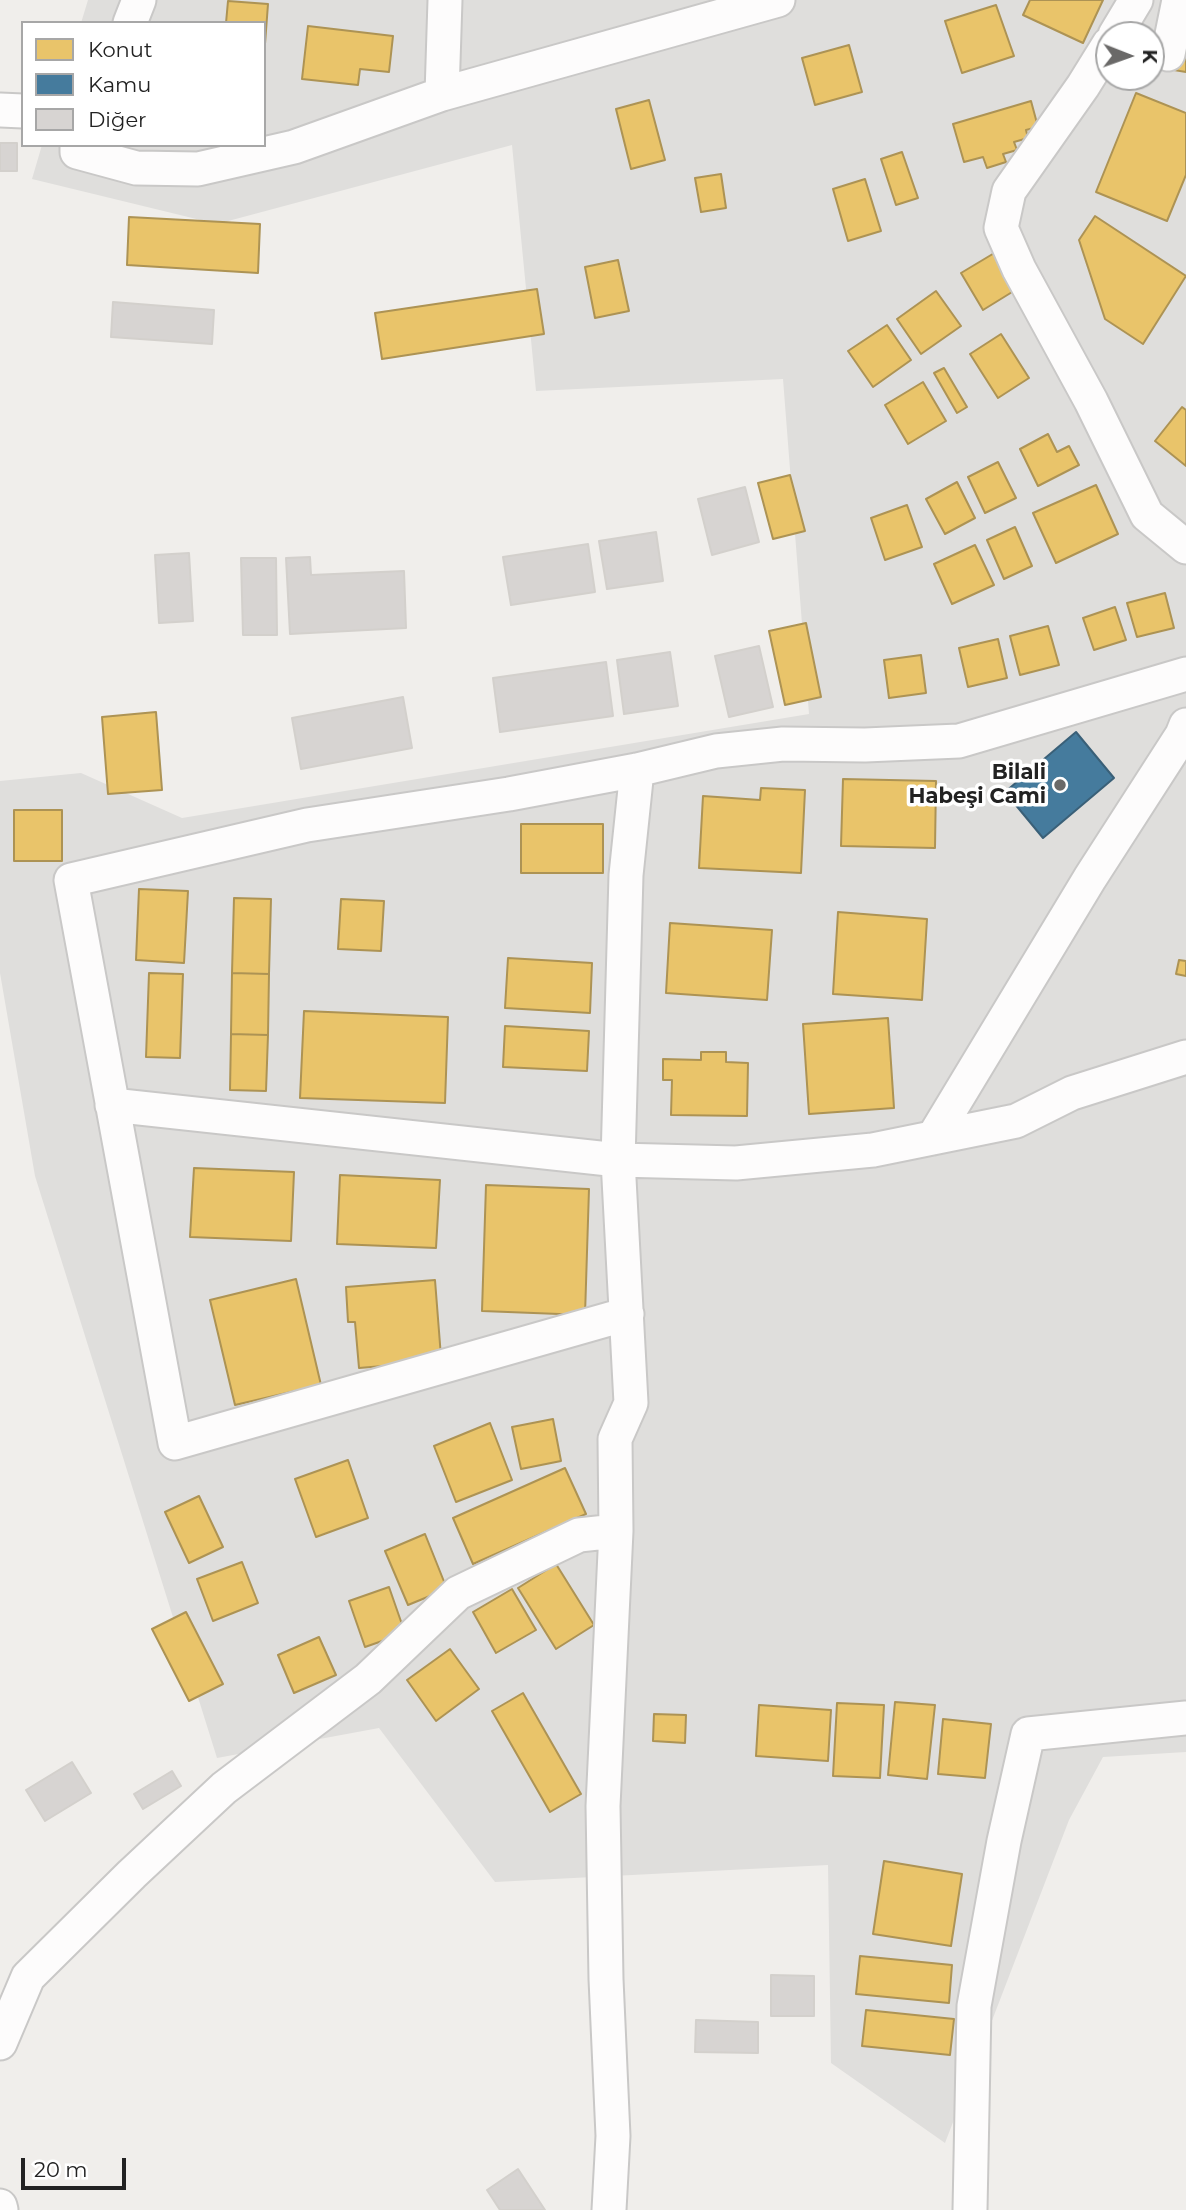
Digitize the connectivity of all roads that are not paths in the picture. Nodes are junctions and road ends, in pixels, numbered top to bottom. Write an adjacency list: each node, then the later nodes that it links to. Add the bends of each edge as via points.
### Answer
1 (139, 0): 6 (street)
2 (445, 0): 10 (street)
3 (1136, 0): 7 (street)
4 (1179, 0): 8 (street)
5 (759, 3): 10 (street)
6 (131, 21)
7 (1123, 21)
8 (1168, 54)
9 (1095, 67): 14 (street, via 1009,191 1001,228 1147,515)
10 (442, 94): 13 (street, via 294,148 198,169 136,168 77,152)
11 (0, 110): 12 (street)
12 (21, 111)
13 (77, 147)
14 (1186, 547)
15 (1186, 674): 17 (street, via 959,741 783,744 716,751)
16 (1185, 739): 20 (street, via 1090,878)
17 (637, 770): 19 (street, via 307,825 71,880); 21 (street, via 626,875)
18 (1186, 1057): 20 (street, via 1072,1093 1016,1121)
19 (112, 1105): 21 (street); 22 (street, via 175,1443)
20 (933, 1138): 21 (street, via 873,1150 736,1163)
21 (618, 1160): 22 (street)
22 (626, 1314): 23 (street, via 631,1403 615,1439)
23 (616, 1531): 25 (street, via 579,1535 458,1593 368,1679 224,1788 123,1883 28,1977); 26 (street, via 603,1807 613,2136)
24 (1186, 1718): 27 (street, via 1028,1734 974,2006)
25 (0, 2043)
26 (609, 2210)
27 (970, 2210)

